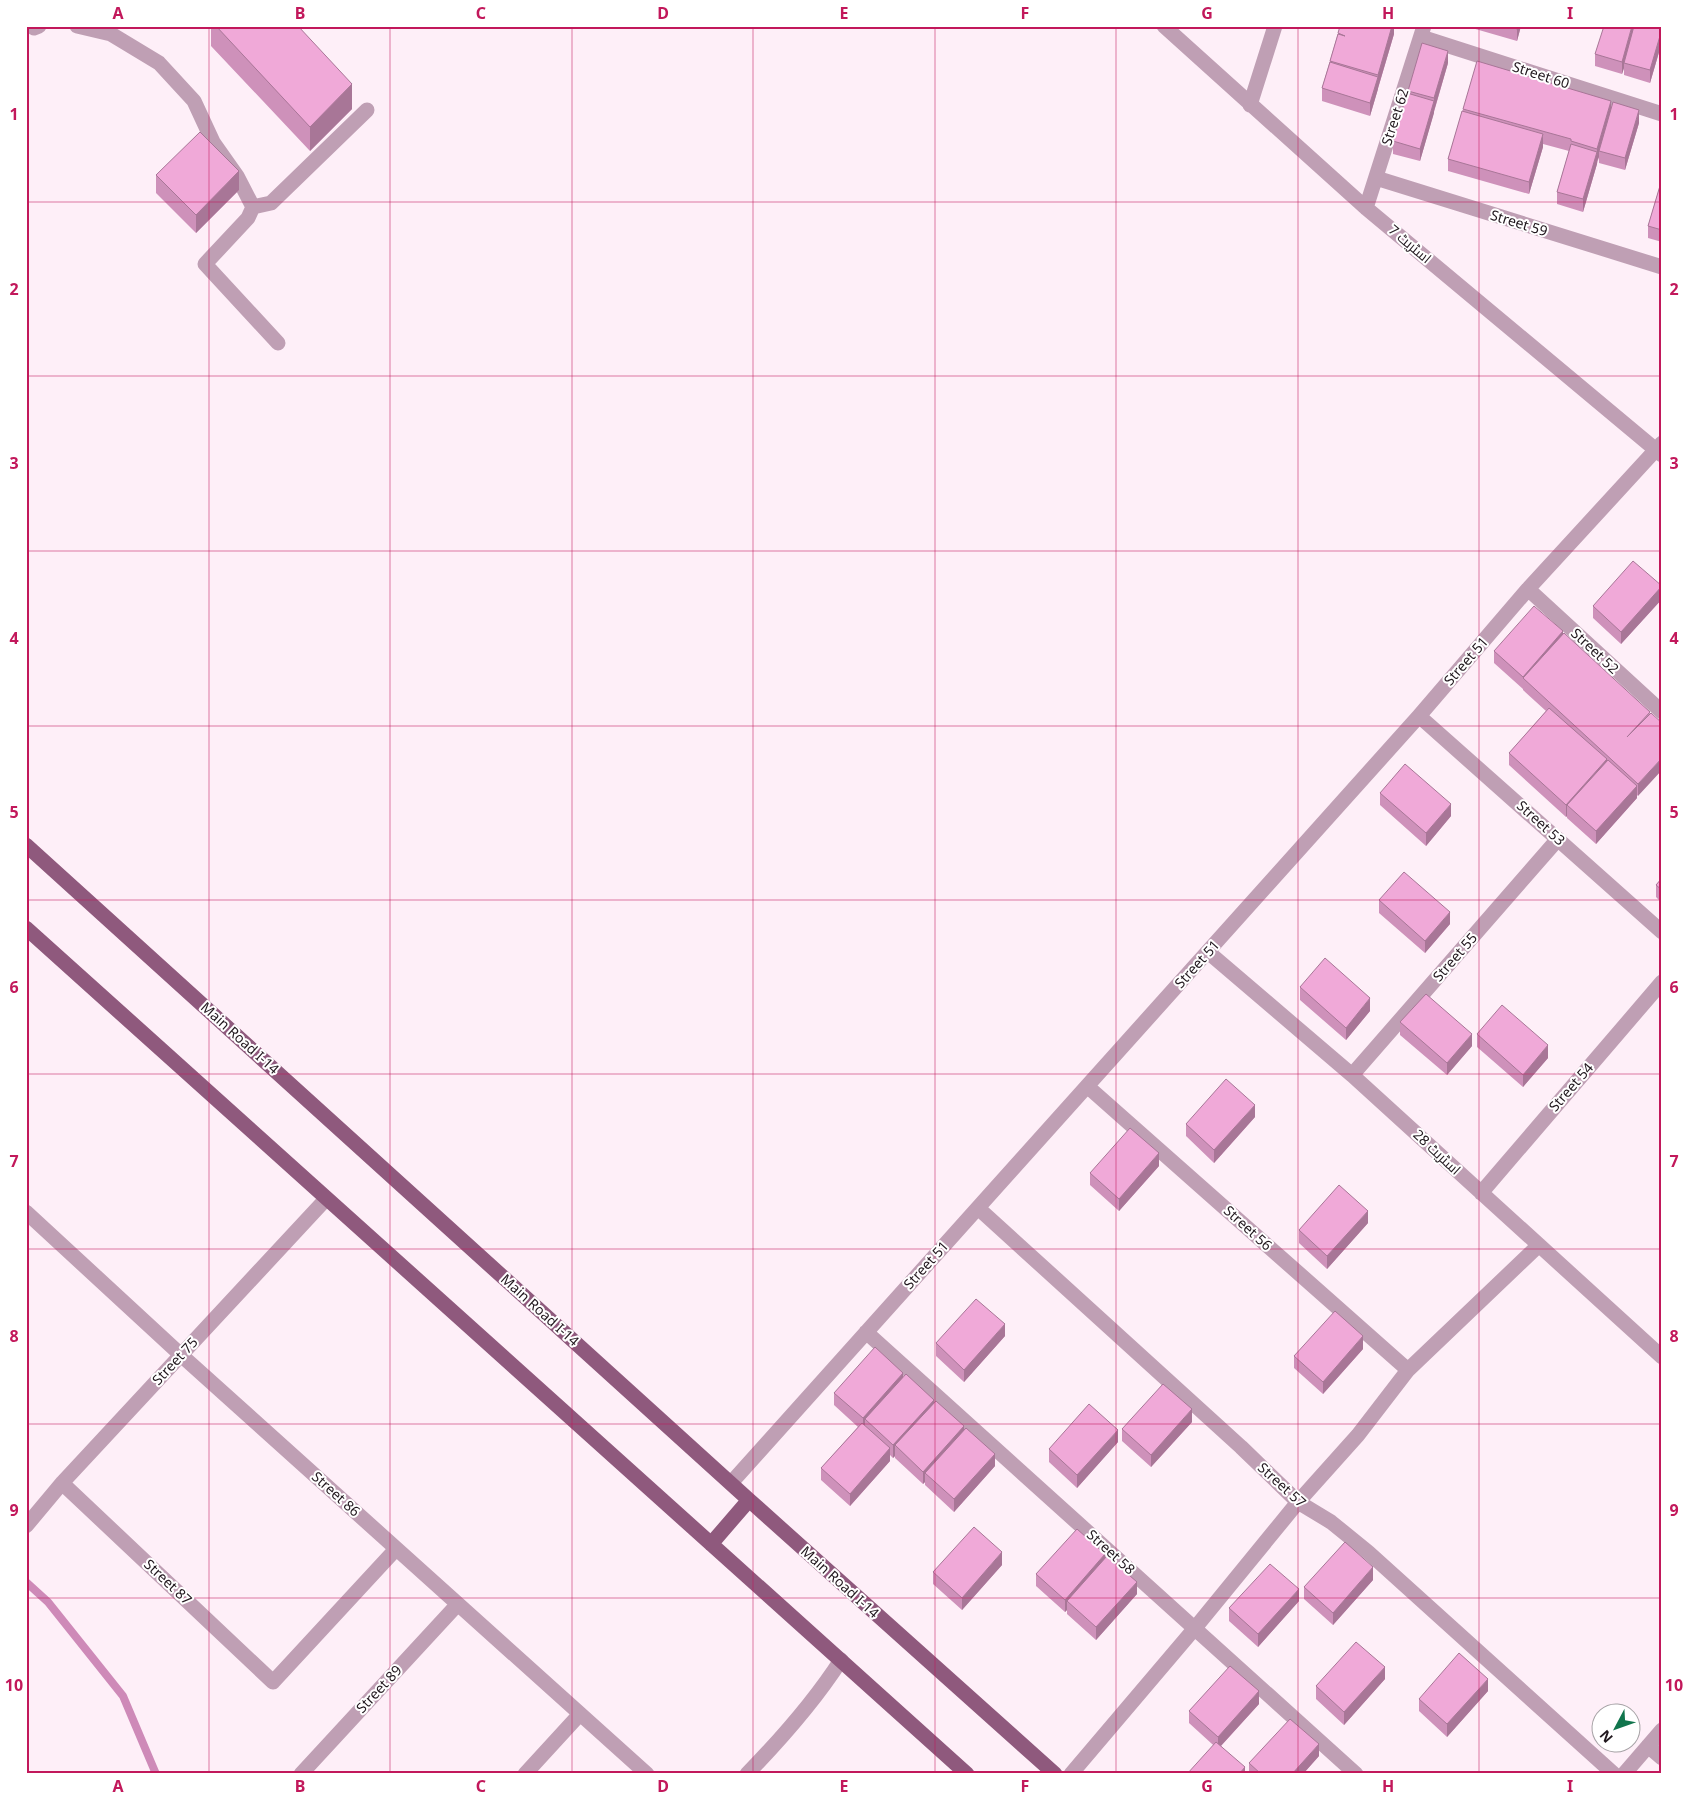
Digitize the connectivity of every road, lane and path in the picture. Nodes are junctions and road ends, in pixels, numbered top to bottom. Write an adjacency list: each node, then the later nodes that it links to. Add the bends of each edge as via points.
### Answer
1 (31, 26): 2 (street)
2 (39, 26)
3 (77, 26): 11 (street, via 111,34 159,63 194,101 213,142 237,176)
4 (1164, 26): 7 (street, اسٹریٹ 7)
5 (1275, 26): 7 (street)
6 (1423, 31): 9 (street, Street 60); 10 (street, Street 62)
7 (1250, 105): 12 (street, اسٹریٹ 7)
8 (367, 110): 11 (street, via 271,203)
9 (1662, 114)
10 (1376, 178): 12 (street, Street 62); 13 (street, Street 59)
11 (253, 207): 14 (street, via 248,218 205,264)
12 (1366, 208): 15 (street, اسٹریٹ 7)
13 (1662, 267)
14 (278, 343)
15 (1660, 449): 16 (street, Street 51)
16 (1528, 589): 17 (street, Street 52); 18 (street, Street 51)
17 (1662, 712)
18 (1419, 716): 19 (street, Street 53); 23 (street, Street 51)
19 (1558, 839): 22 (street, Street 53); 25 (street, Street 55)
20 (26, 845): 37 (main road, Main Road I-14)
21 (26, 928): 28 (main road)
22 (1662, 932)
23 (1208, 952): 25 (street, اسٹریٹ 28); 26 (street, Street 51)
24 (1662, 982): 27 (street, Street 54)
25 (1352, 1075): 27 (street, اسٹریٹ 28)
26 (1087, 1086): 29 (street, Street 51); 35 (street, Street 56)
27 (1481, 1193): 31 (street, اسٹریٹ 28)
28 (326, 1199): 33 (street, Street 75); 41 (main road)
29 (978, 1208): 32 (street, Street 51); 39 (street, Street 57)
30 (26, 1212): 33 (street, Street 86)
31 (1539, 1244): 34 (street, اسٹریٹ 28); 35 (street)
32 (866, 1332): 37 (street, Street 51); 44 (street, Street 58)
33 (181, 1355): 36 (street, Street 75); 42 (street, Street 86)
34 (1662, 1357)
35 (1408, 1370): 39 (street, via 1358,1436)
36 (62, 1483): 40 (street, Street 75); 42 (street, Street 87, via 273,1682)
37 (731, 1483): 38 (main road, Main Road I-14)
38 (749, 1500): 41 (main road); 55 (main road, Main Road I-14)
39 (1298, 1502): 44 (street); 58 (street, Street 57, via 1331,1522 1368,1552)
40 (26, 1526)
41 (711, 1544): 45 (main road)
42 (396, 1549): 43 (street, Street 86)
43 (457, 1605): 46 (street, Street 86); 50 (street, Street 89)
44 (1195, 1628): 56 (street); 57 (street, Street 58)
45 (841, 1660): 53 (street, via 821,1691); 54 (main road)
46 (580, 1714): 51 (street); 52 (street, Street 86)
47 (1662, 1730): 48 (street)
48 (1648, 1746): 49 (street); 59 (street)
49 (1662, 1758)
50 (301, 1774)
51 (526, 1774)
52 (647, 1774)
53 (747, 1774)
54 (967, 1774)
55 (1055, 1774)
56 (1071, 1774)
57 (1356, 1774)
58 (1614, 1774)
59 (1624, 1774)

